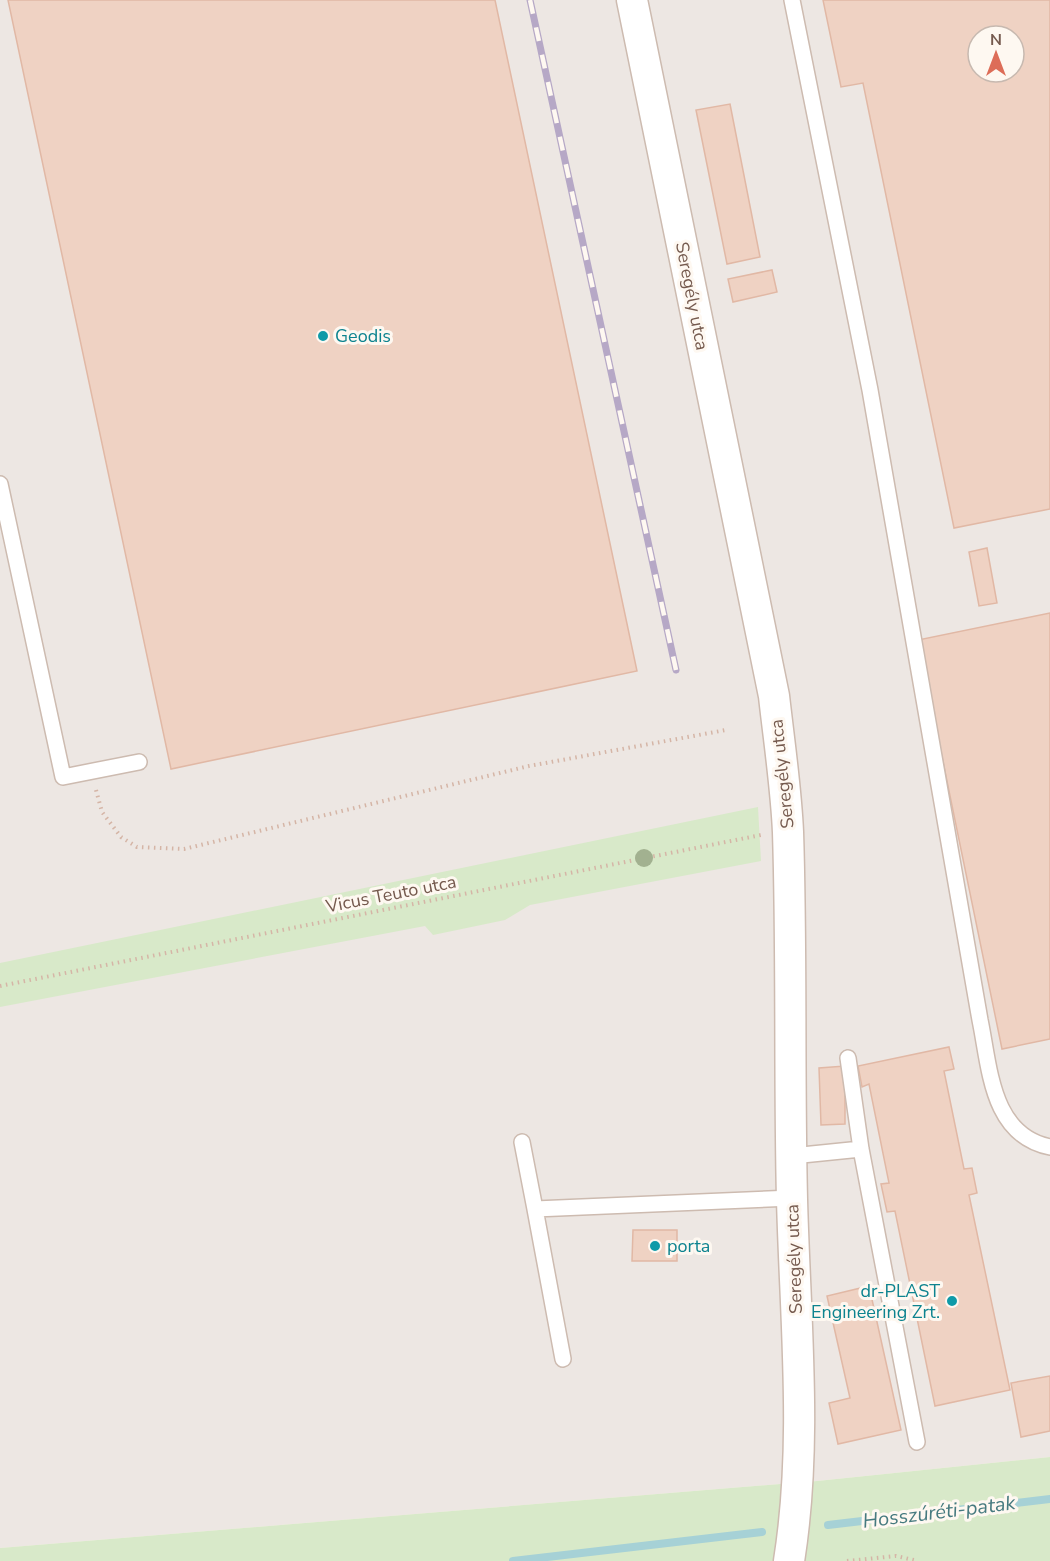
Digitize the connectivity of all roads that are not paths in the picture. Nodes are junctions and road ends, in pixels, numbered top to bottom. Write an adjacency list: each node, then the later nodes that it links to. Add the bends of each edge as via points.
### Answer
1 (632, 0): 9 (street, Seregély utca, via 774,696 788,830)
2 (792, 0): 7 (lane, via 870,390 998,1104 1020,1133)
3 (0, 484): 4 (lane, via 63,777)
4 (139, 762)
5 (848, 1058): 8 (lane)
6 (522, 1142): 11 (lane)
7 (1050, 1147)
8 (861, 1149): 9 (lane); 13 (lane)
9 (792, 1156): 10 (street, Seregély utca)
10 (792, 1197): 11 (lane); 14 (street, Seregély utca, via 798,1484)
11 (535, 1209): 12 (lane)
12 (563, 1359)
13 (917, 1442)
14 (789, 1561)

